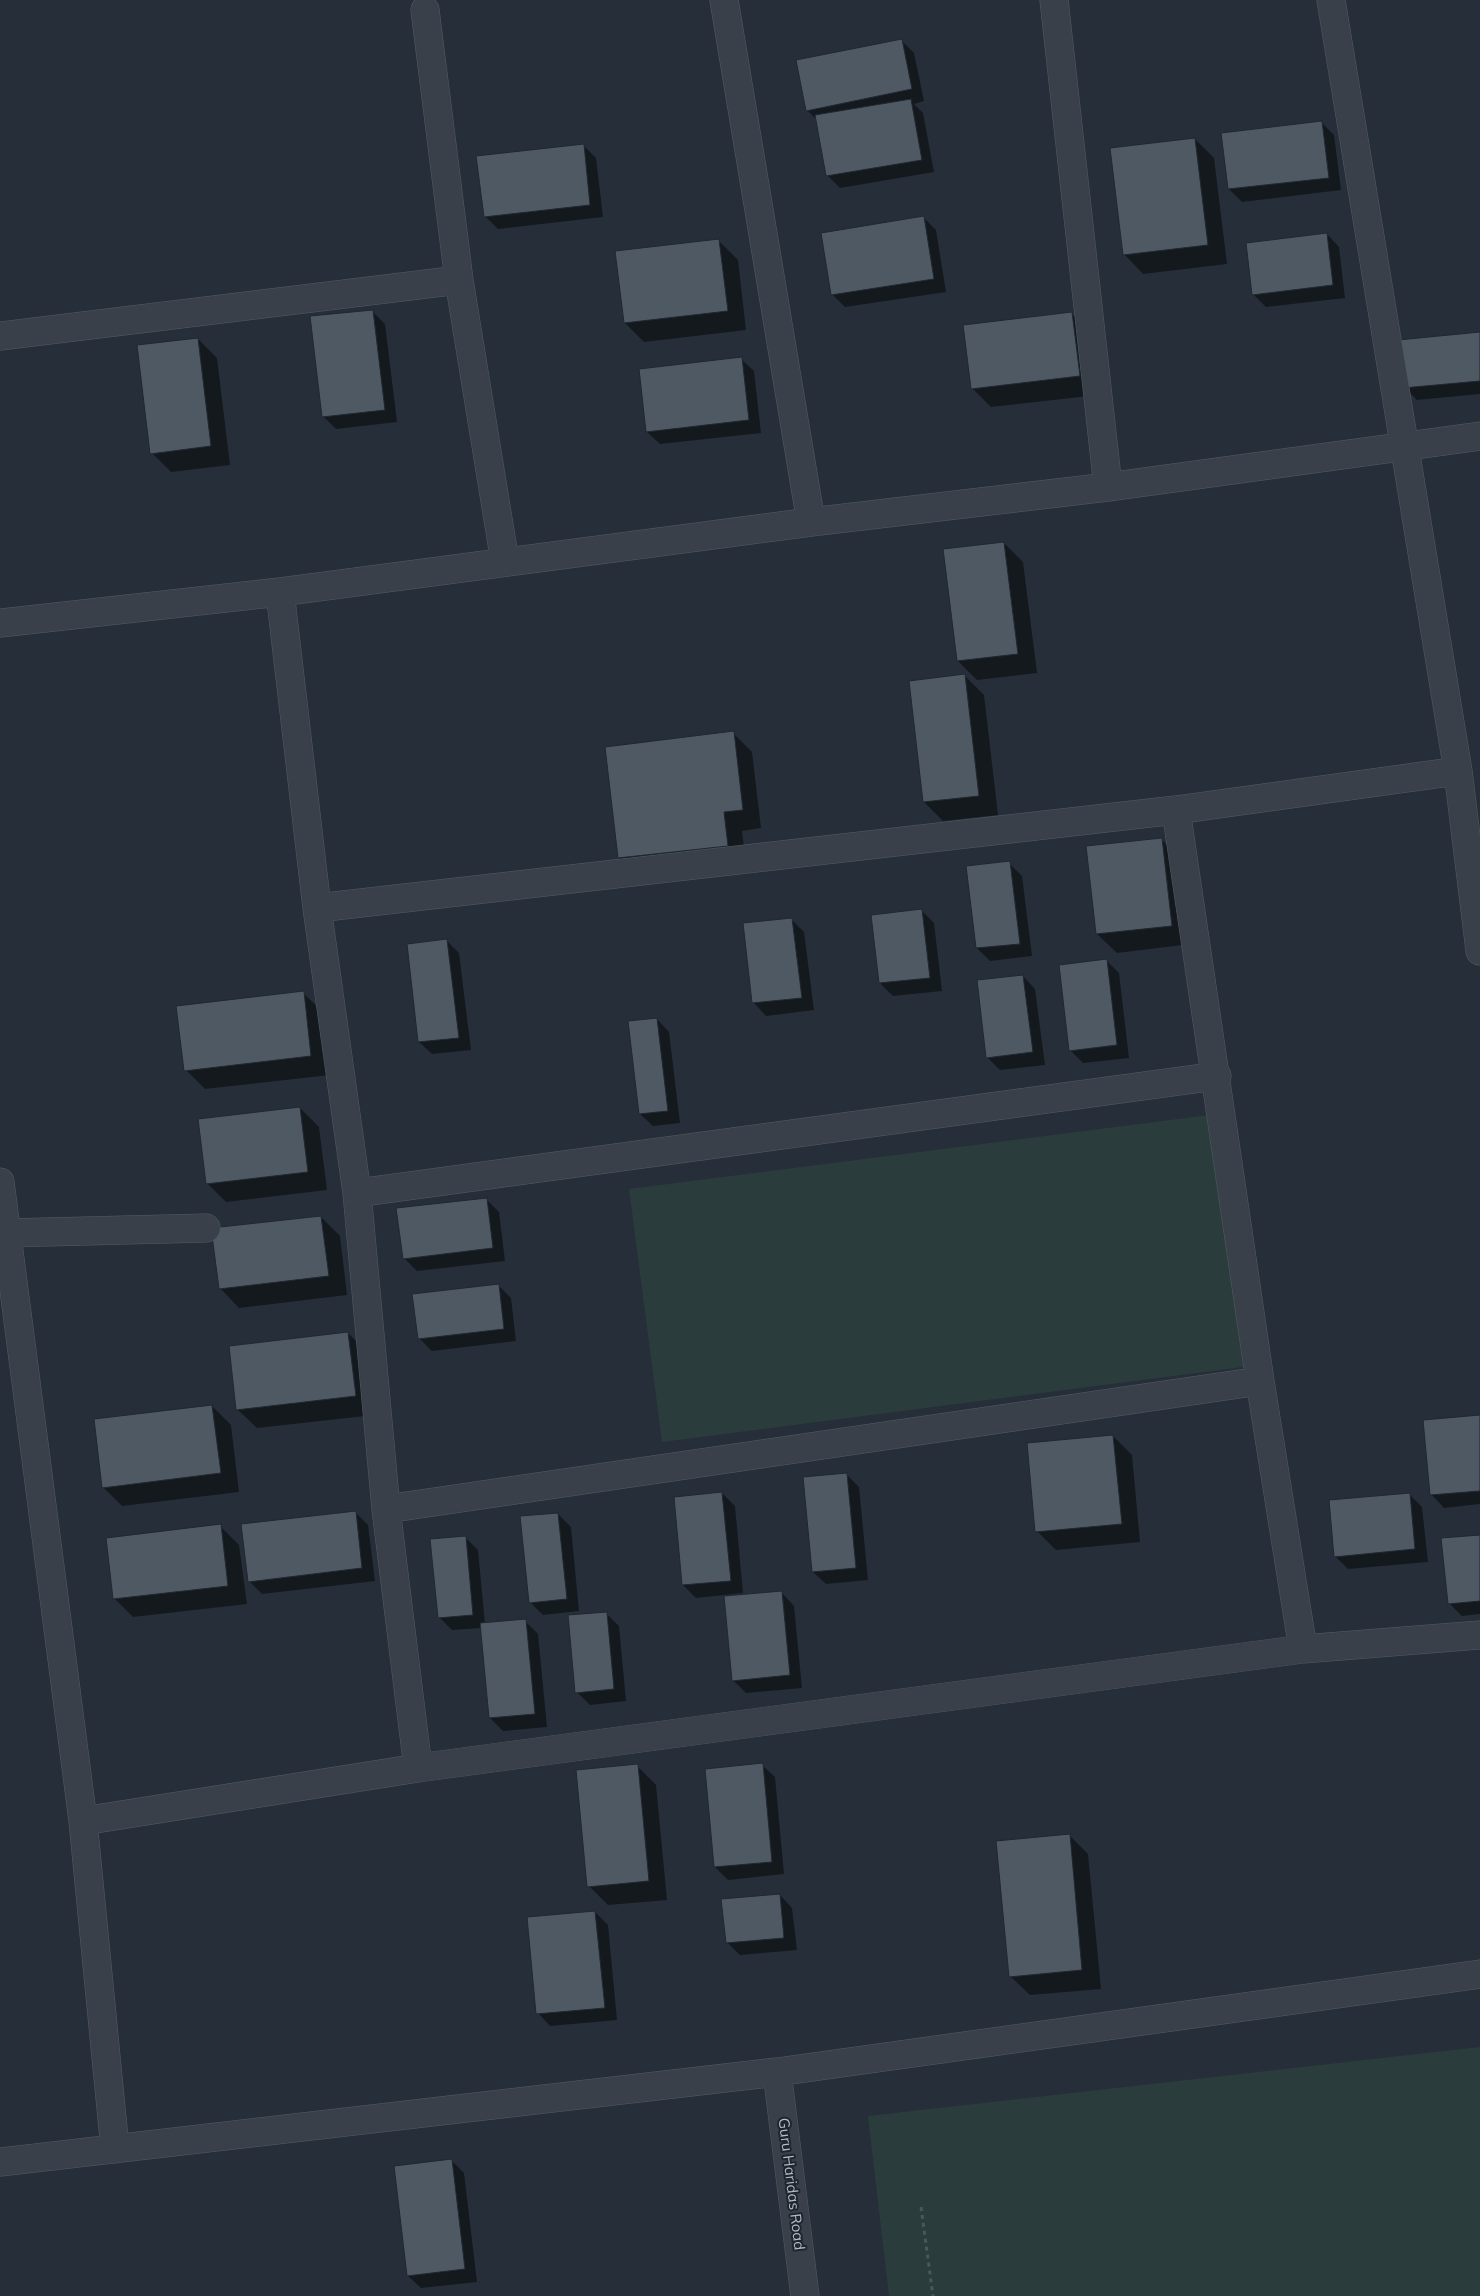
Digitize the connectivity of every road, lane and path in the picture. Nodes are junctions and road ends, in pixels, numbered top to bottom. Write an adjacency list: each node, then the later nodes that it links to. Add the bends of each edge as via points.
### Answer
1 (724, 0): 10 (street)
2 (1054, 0): 9 (street)
3 (1331, 0): 8 (street)
4 (425, 10): 5 (street)
5 (459, 280): 6 (street); 11 (street)
6 (0, 336)
7 (1480, 436): 8 (street)
8 (1404, 446): 9 (street); 14 (street)
9 (1108, 487): 10 (street)
10 (811, 522): 11 (street)
11 (504, 562): 12 (street)
12 (280, 592): 13 (street); 16 (street)
13 (0, 623)
14 (1458, 771): 15 (street); 17 (street)
15 (1176, 810): 16 (street); 18 (street)
16 (317, 908): 20 (street)
17 (1480, 951)
18 (1217, 1076): 20 (street); 23 (street)
19 (0, 1182): 22 (street)
20 (357, 1193): 24 (street)
21 (206, 1228): 22 (street)
22 (7, 1233): 28 (street)
23 (1260, 1381): 24 (street); 26 (street)
24 (386, 1509): 27 (street)
25 (1480, 1635): 26 (street)
26 (1303, 1649): 27 (street)
27 (418, 1768): 28 (street)
28 (84, 1821): 31 (street)
29 (1480, 1974): 30 (street)
30 (777, 2072): 31 (street); 34 (street, Guru Haridas Road)
31 (115, 2149): 32 (street)
32 (0, 2162)
33 (921, 2208): 35 (path)
34 (805, 2296)
35 (933, 2296)

